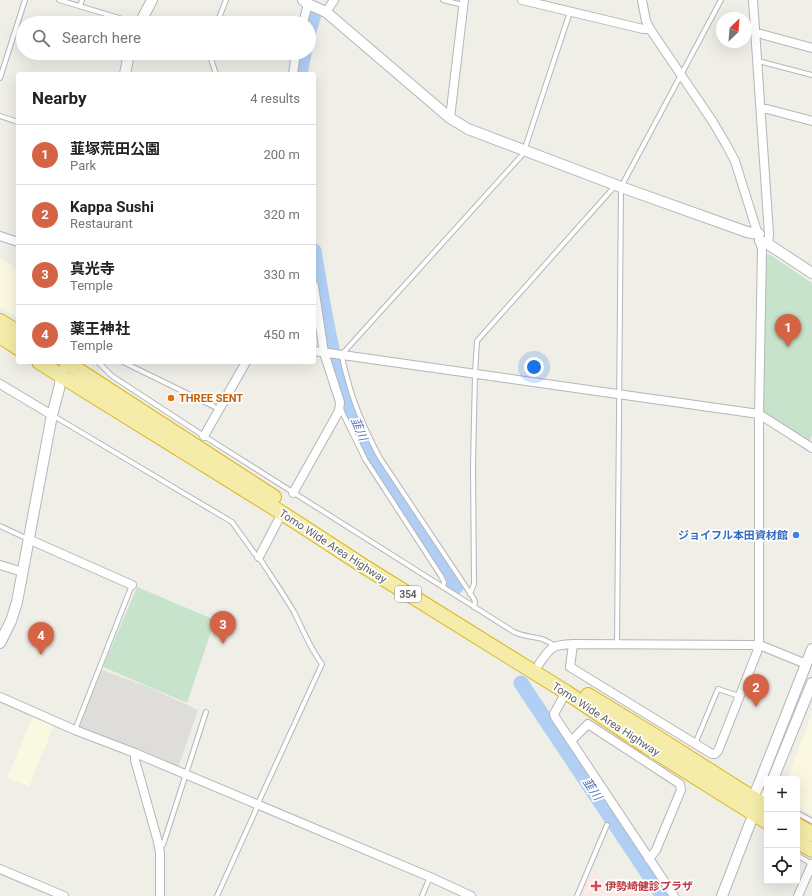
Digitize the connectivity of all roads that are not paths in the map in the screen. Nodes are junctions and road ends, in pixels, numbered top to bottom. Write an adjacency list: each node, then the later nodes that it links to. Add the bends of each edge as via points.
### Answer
1 (25, 0): 17 (lane)
2 (59, 0): 14 (lane)
3 (82, 0): 14 (lane)
4 (152, 0): 19 (street)
5 (226, 0): 20 (lane)
6 (334, 0): 15 (street)
7 (444, 0): 13 (lane)
8 (522, 0): 16 (street)
9 (642, 0): 23 (street)
10 (721, 0): 33 (lane)
11 (753, 0): 24 (street)
12 (306, 2): 15 (street); 21 (street)
13 (463, 3): 38 (street)
14 (80, 6): 18 (lane)
15 (326, 12): 38 (street)
16 (570, 12): 23 (street); 41 (lane)
17 (20, 16)
18 (113, 16)
19 (144, 16)
20 (220, 16)
21 (304, 16)
22 (16, 28): 35 (lane)
23 (650, 29): 33 (street)
24 (756, 34): 25 (street); 29 (street)
25 (812, 48)
26 (128, 60): 30 (street)
27 (211, 60): 31 (lane)
28 (295, 60): 32 (street)
29 (757, 61): 34 (lane); 36 (street)
30 (125, 72)
31 (215, 72)
32 (293, 72)
33 (680, 75): 42 (lane); 44 (street, via 713,122 735,161)
34 (812, 75)
35 (0, 78)
36 (761, 109): 40 (street); 44 (street, via 768,234)
37 (0, 116): 39 (lane)
38 (450, 118): 41 (street, via 468,129)
39 (16, 121)
40 (812, 121)
41 (524, 151): 42 (street); 54 (lane)
42 (618, 186): 44 (street, via 747,232); 61 (lane, via 479,338 476,346); 64 (lane)
43 (0, 236): 45 (street)
44 (762, 240): 46 (street); 67 (street)
45 (16, 241)
46 (812, 274)
47 (316, 298): 53 (street)
48 (0, 321): 49 (highway)
49 (16, 331)
50 (0, 336): 51 (highway)
51 (16, 347)
52 (316, 351): 53 (street)
53 (326, 353): 54 (street); 66 (street, via 340,402)
54 (340, 355): 61 (street); 80 (lane, via 356,406 380,458)
55 (42, 364): 62 (highway, Tomo Wide Area Highway / 354)
56 (64, 364): 62 (street)
57 (67, 364): 88 (highway, Tomo Wide Area Highway / 354)
58 (100, 364): 69 (lane, via 112,376)
59 (127, 364): 65 (lane)
60 (245, 364): 65 (street)
61 (475, 374): 64 (street); 80 (lane, via 474,584)
62 (61, 376): 68 (street); 72 (highway, Tomo Wide Area Highway / 354)
63 (0, 384): 68 (street)
64 (618, 394): 67 (street); 84 (lane)
65 (219, 409): 69 (street)
66 (339, 411): 71 (street); 79 (lane, via 342,411 369,466 441,576)
67 (759, 414): 70 (street); 86 (street)
68 (52, 415): 74 (street); 75 (lane, via 232,522)
69 (204, 436): 71 (lane)
70 (812, 448)
71 (293, 493): 79 (lane)
72 (282, 513): 75 (street); 91 (highway, Tomo Wide Area Highway / 354)
73 (0, 526): 74 (lane)
74 (28, 539): 77 (street); 78 (street)
75 (259, 557): 102 (lane, via 322,664)
76 (0, 565): 77 (street)
77 (23, 572): 82 (street, via 18,602)
78 (132, 585): 95 (lane)
79 (443, 587): 81 (lane)
80 (470, 594): 81 (lane, via 475,602)
81 (474, 607): 85 (lane, via 520,635 546,640)
82 (0, 643)
83 (573, 644): 84 (street); 85 (street); 97 (street, via 570,667)
84 (617, 644): 86 (street)
85 (554, 646): 88 (street)
86 (758, 646): 89 (street); 92 (street)
87 (812, 649): 89 (street)
88 (539, 664): 101 (highway, Tomo Wide Area Highway / 354)
89 (806, 664): 101 (street)
90 (812, 683): 100 (street)
91 (566, 692): 96 (street, via 554,714); 101 (highway, Tomo Wide Area Highway / 354, via 646,746)
92 (739, 696): 97 (lane, via 718,689); 97 (street, via 717,753 712,754)
93 (0, 697): 95 (street)
94 (206, 712): 99 (lane)
95 (75, 730): 98 (street)
96 (571, 741): 112 (street); 112 (street, via 588,724 680,784 678,796 656,850)
97 (695, 744)
98 (135, 754): 99 (street); 109 (street)
99 (185, 774): 102 (street); 109 (lane, via 163,845)
100 (774, 776)
101 (761, 803): 123 (street)
102 (258, 805): 115 (street); 118 (lane)
103 (800, 815): 104 (lane)
104 (812, 821)
105 (607, 825): 121 (lane)
106 (800, 827): 107 (highway)
107 (812, 834)
108 (800, 843): 110 (highway)
109 (159, 847): 117 (street)
110 (812, 850)
111 (800, 857): 113 (lane)
112 (649, 859): 122 (street)
113 (812, 864): 124 (street)
114 (0, 869): 116 (street)
115 (430, 877): 119 (lane); 120 (street)
116 (64, 896)
117 (160, 896)
118 (217, 896)
119 (422, 896)
120 (471, 896)
121 (577, 896)
122 (674, 896)
123 (722, 896)
124 (798, 896)

